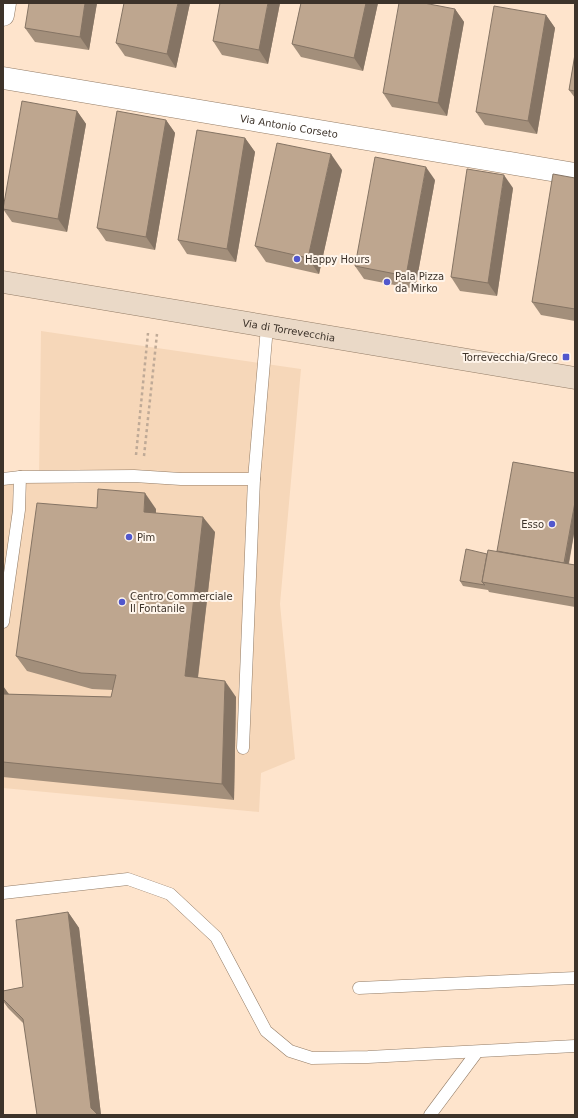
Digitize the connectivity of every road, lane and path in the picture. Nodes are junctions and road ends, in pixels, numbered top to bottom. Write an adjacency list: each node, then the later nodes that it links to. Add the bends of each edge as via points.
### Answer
1 (5, 3): 2 (street)
2 (3, 15)
3 (3, 78): 4 (street, Via Antonio Corseto)
4 (575, 174)
5 (3, 282): 6 (main road, Via di Torrevecchia)
6 (155, 308): 7 (main road, Via di Torrevecchia); 9 (path); 9 (path)
7 (268, 327): 8 (main road, Via di Torrevecchia); 12 (lane)
8 (575, 378)
9 (138, 476): 10 (lane); 12 (lane)
10 (20, 477): 11 (lane); 13 (lane, via 17,526)
11 (3, 478)
12 (254, 479): 14 (lane)
13 (3, 622)
14 (243, 748)
15 (3, 893): 19 (lane, via 128,878 170,894 216,937 266,1031 290,1051 312,1058 368,1058)
16 (575, 978): 17 (lane)
17 (359, 988)
18 (575, 1046): 19 (lane)
19 (477, 1052): 20 (lane)
20 (430, 1115)

